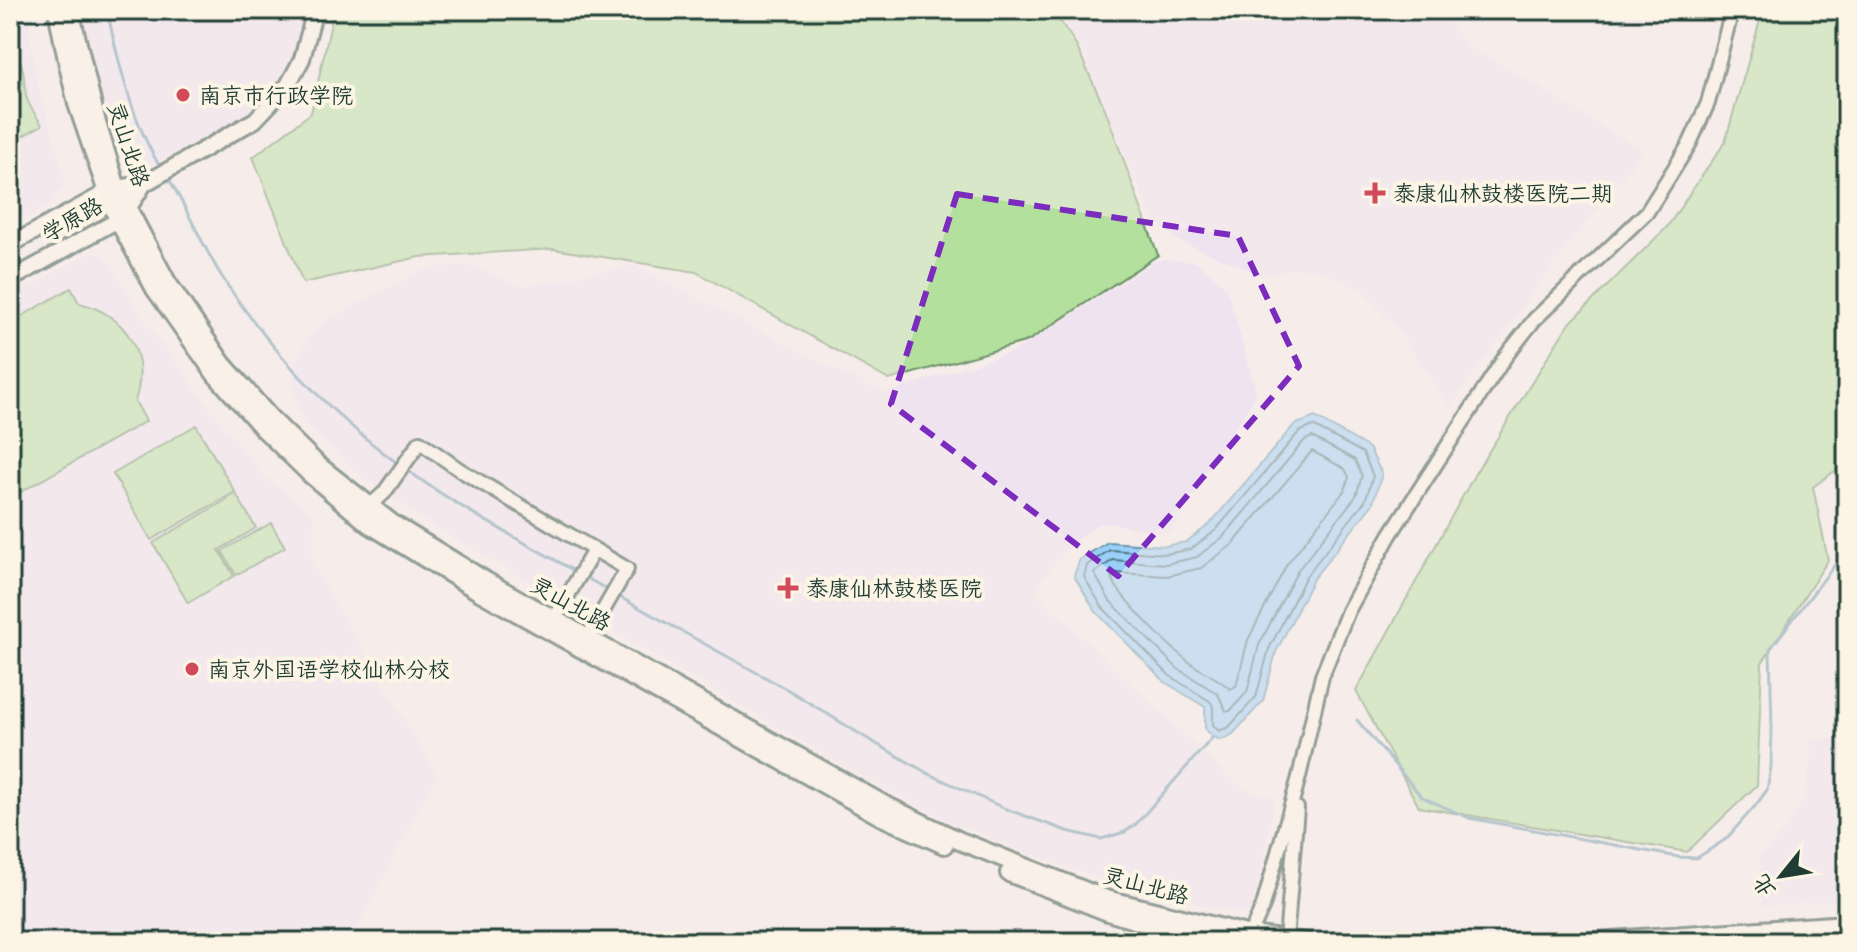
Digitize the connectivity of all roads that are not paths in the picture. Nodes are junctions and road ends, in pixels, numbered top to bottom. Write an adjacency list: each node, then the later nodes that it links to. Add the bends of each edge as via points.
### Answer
1 (57, 10): 6 (main road, 灵山北路, via 77,104)
2 (70, 10): 6 (main road, 灵山北路)
3 (315, 10): 5 (street, 学原路, via 302,59 288,85 255,120)
4 (1732, 10): 14 (street, via 1708,103 1647,212 1535,319 1390,535 1348,611 1322,676)
5 (144, 184): 6 (street, 学原路); 7 (street, 学原路)
6 (112, 190): 7 (main road, 灵山北路); 8 (street, 学原路)
7 (123, 215): 9 (street, 学原路); 10 (main road, 灵山北路, via 222,363 319,466); 12 (main road, 灵山北路, via 155,289 216,375 310,474 376,529)
8 (10, 245)
9 (10, 280)
10 (370, 506): 11 (street, via 420,442); 12 (main road, 灵山北路)
11 (594, 550): 12 (street); 13 (street, via 627,569)
12 (551, 625): 13 (main road, 灵山北路)
13 (584, 644): 16 (main road, 灵山北路, via 960,841 1106,899); 18 (main road, 灵山北路, via 880,816 1108,912)
14 (1299, 777): 16 (street, via 1263,906); 17 (street)
15 (1847, 924): 20 (main road)
16 (1248, 938): 17 (main road, 灵山北路)
17 (1286, 941): 19 (main road, 灵山北路)
18 (1208, 942)
19 (1306, 942)
20 (1581, 942)

